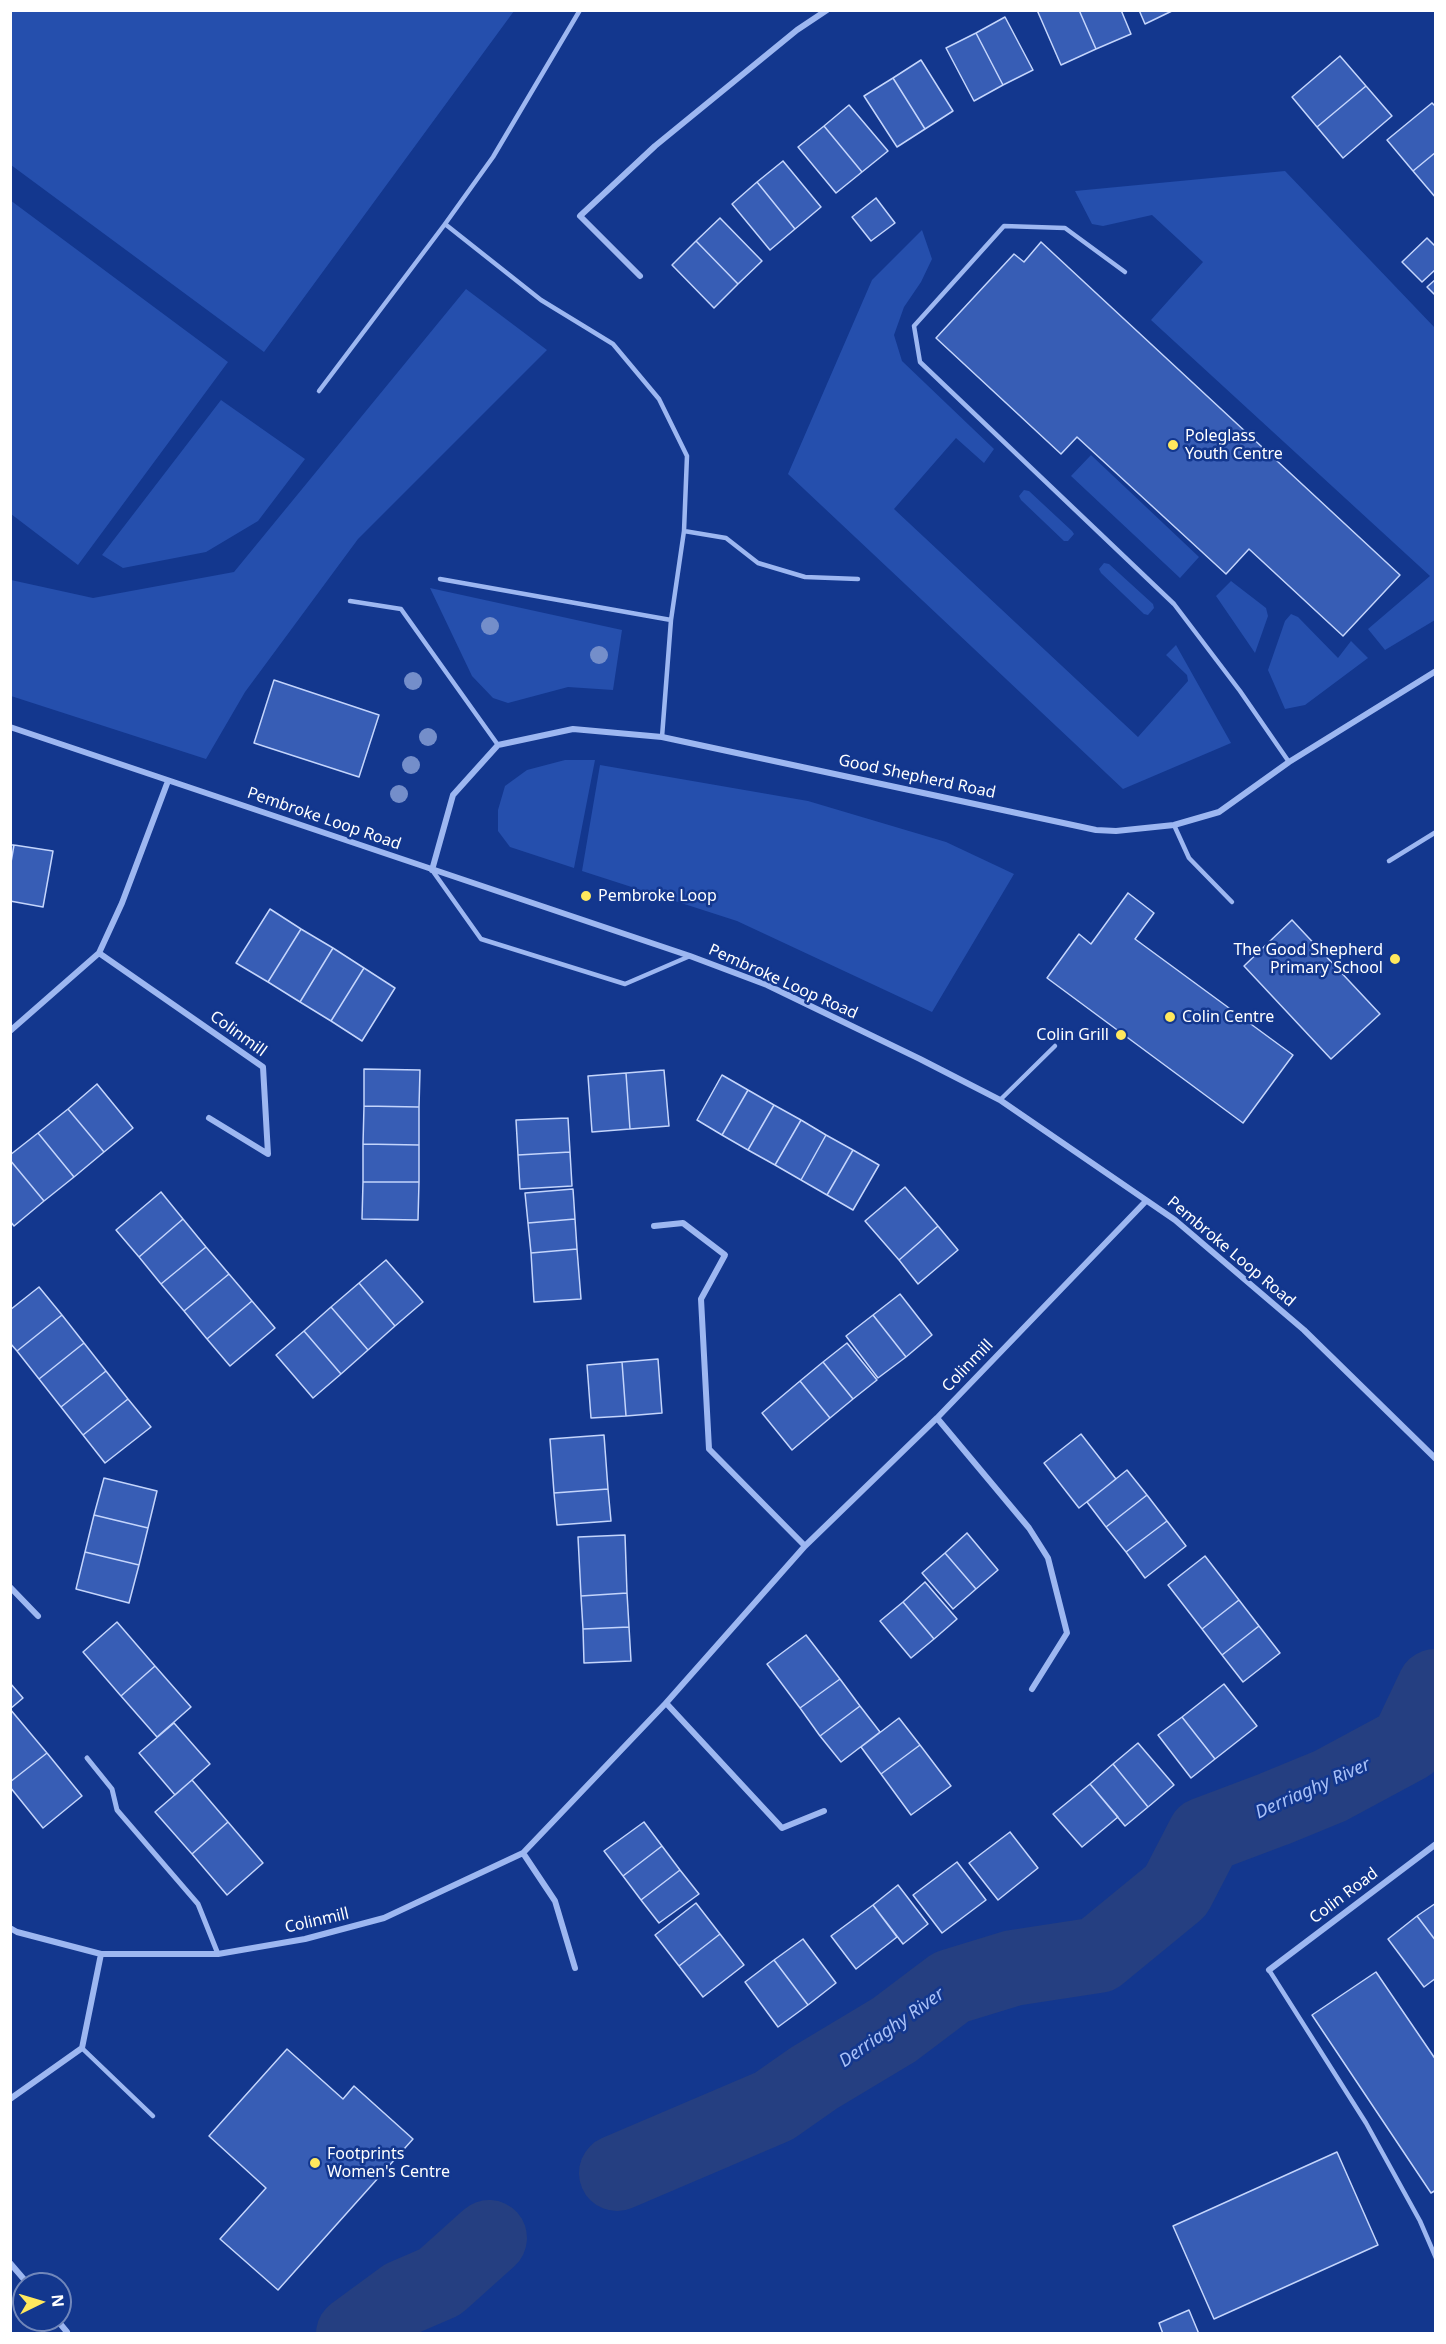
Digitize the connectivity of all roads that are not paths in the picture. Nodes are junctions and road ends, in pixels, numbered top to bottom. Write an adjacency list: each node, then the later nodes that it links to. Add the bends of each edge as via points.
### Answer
1 (580, 10): 3 (lane, via 492,157)
2 (827, 10): 5 (street, via 655,146 580,216)
3 (445, 224): 6 (lane); 7 (lane, via 541,300 613,344 658,399 687,456)
4 (1125, 272): 16 (lane, via 1065,228 1004,226 914,326 920,362 1174,604)
5 (640, 276)
6 (319, 391)
7 (684, 531): 9 (lane, via 726,538 758,563 805,577); 11 (lane)
8 (440, 579): 11 (lane)
9 (858, 579)
10 (350, 601): 15 (lane, via 401,609)
11 (671, 620): 14 (lane)
12 (1436, 671): 16 (street, Good Shepherd Road)
13 (10, 727): 17 (street, Pembroke Loop Road)
14 (662, 737): 15 (street, Good Shepherd Road, via 573,729); 18 (street, Good Shepherd Road, via 1096,830)
15 (498, 744): 21 (street, via 453,795)
16 (1288, 762): 18 (street, Good Shepherd Road, via 1219,812)
17 (168, 781): 21 (street, Pembroke Loop Road); 23 (street)
18 (1174, 825): 22 (lane, via 1189,858)
19 (1436, 832): 20 (lane)
20 (1389, 861)
21 (432, 870): 24 (street, Pembroke Loop Road); 24 (lane, via 481,939 625,984)
22 (1232, 902)
23 (99, 953): 25 (street); 28 (street, Colinmill, via 263,1067 268,1154)
24 (690, 956): 27 (street, Pembroke Loop Road, via 767,985)
25 (10, 1030)
26 (1055, 1046): 27 (lane)
27 (1000, 1100): 29 (street, Pembroke Loop Road)
28 (209, 1118)
29 (1146, 1201): 31 (street, Colinmill); 32 (street, Pembroke Loop Road, via 1175,1220 1304,1330)
30 (654, 1226): 33 (street, via 684,1223 725,1256 701,1299 709,1449)
31 (937, 1418): 33 (street, Colinmill); 36 (street, via 1029,1528 1048,1558 1067,1633)
32 (1436, 1459)
33 (805, 1546): 37 (street, Colinmill)
34 (10, 1587): 35 (street)
35 (38, 1616)
36 (1032, 1689)
37 (666, 1703): 39 (street, via 782,1828); 41 (street, Colinmill)
38 (87, 1758): 44 (street, via 112,1788 117,1810 198,1904)
39 (824, 1811)
40 (1436, 1844): 46 (street, Colin Road)
41 (523, 1853): 44 (street, Colinmill, via 384,1918 305,1939); 45 (street, via 555,1900)
42 (10, 1928): 43 (street, Colinmill)
43 (101, 1954): 44 (street, Colinmill); 47 (street)
44 (218, 1954)
45 (575, 1968)
46 (1269, 1970): 50 (lane, via 1366,2122)
47 (82, 2048): 48 (street); 49 (lane)
48 (10, 2099)
49 (153, 2116)
50 (1436, 2258)

